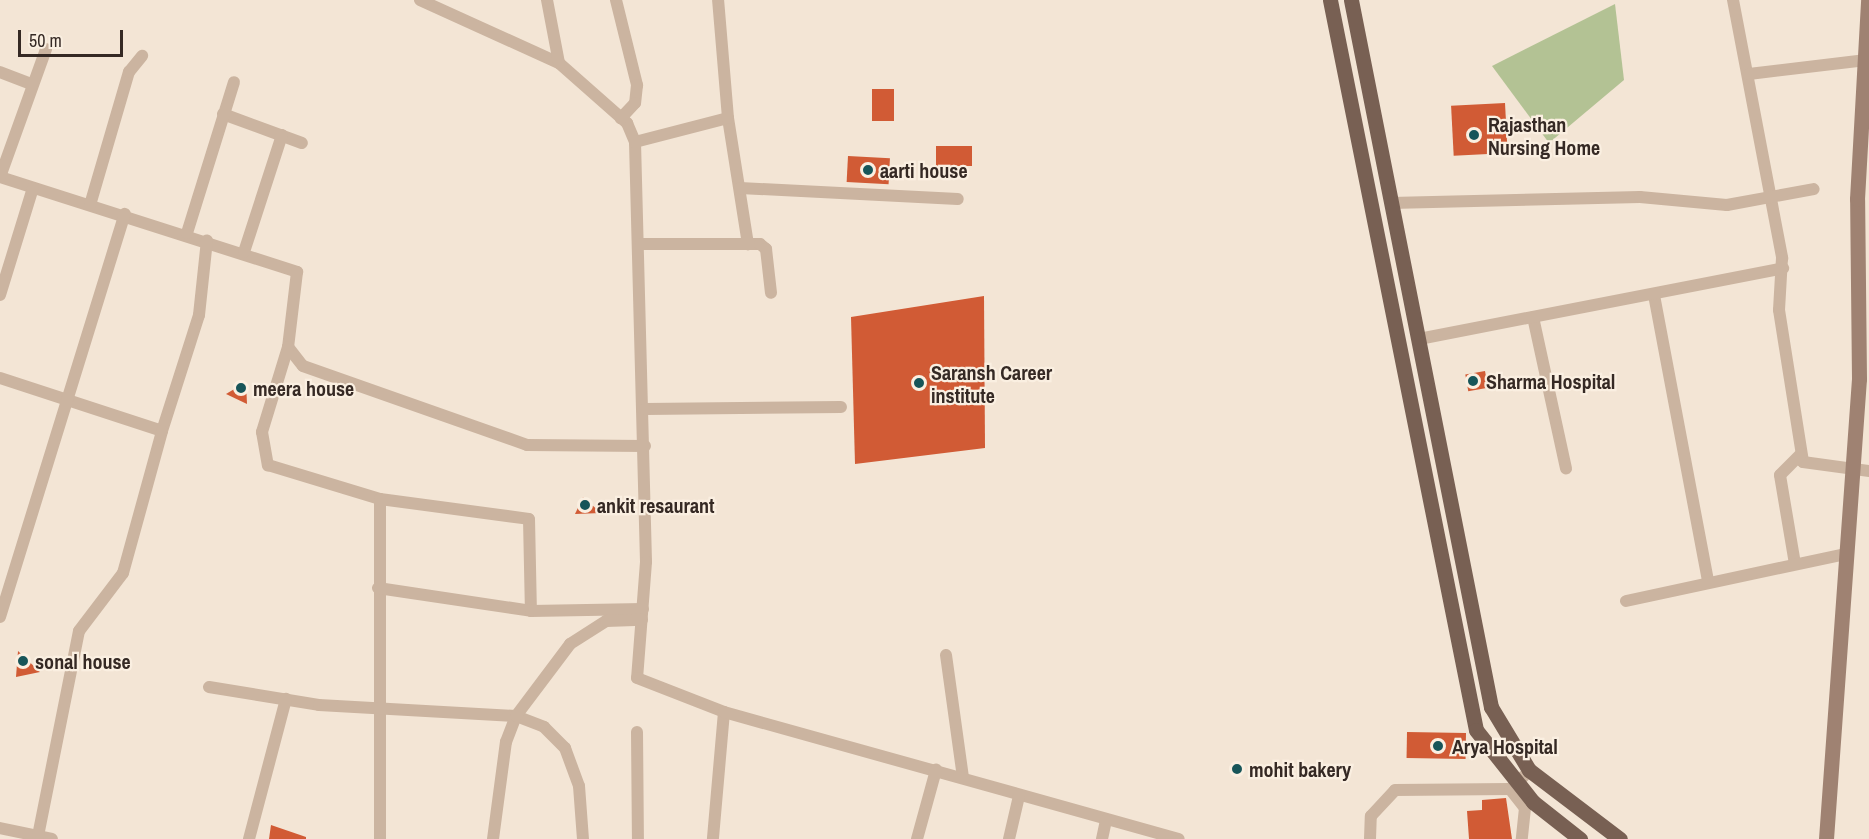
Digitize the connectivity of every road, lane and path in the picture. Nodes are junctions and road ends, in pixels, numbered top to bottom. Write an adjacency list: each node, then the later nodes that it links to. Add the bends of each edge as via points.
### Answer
1 (420, 0): 12 (street)
2 (547, 0): 12 (street)
3 (616, 0): 18 (street, via 637,85 634,103)
4 (718, 0): 19 (street)
5 (1330, 0): 74 (main road, via 1470,706 1476,730)
6 (1351, 0): 29 (main road)
7 (1733, 0): 14 (street)
8 (1868, 0): 11 (street)
9 (46, 49): 16 (street)
10 (142, 56): 30 (street, via 129,72)
11 (1866, 60): 14 (street); 45 (street, via 1857,199)
12 (559, 63): 18 (street)
13 (0, 72): 16 (street)
14 (1749, 74): 27 (street)
15 (234, 82): 17 (street)
16 (30, 84): 23 (street)
17 (223, 114): 20 (street); 32 (street)
18 (621, 118): 21 (street)
19 (728, 118): 21 (street); 25 (street)
20 (282, 135): 22 (street); 36 (street)
21 (635, 142): 34 (street)
22 (303, 143)
23 (0, 177): 24 (street)
24 (33, 188): 30 (street); 39 (street)
25 (740, 188): 28 (street); 35 (street)
26 (1814, 189): 27 (street)
27 (1771, 197): 29 (street, via 1727,205 1628,197); 37 (street)
28 (958, 199)
29 (1391, 203): 42 (main road)
30 (90, 205): 31 (street)
31 (125, 214): 32 (street); 46 (street, via 90,315)
32 (187, 233): 33 (street)
33 (207, 240): 36 (street); 49 (street, via 199,315)
34 (641, 244): 35 (street); 48 (street)
35 (748, 244): 38 (street, via 766,249)
36 (244, 252): 43 (street, via 297,272)
37 (1783, 268): 40 (street); 51 (street, via 1779,310)
38 (771, 293)
39 (0, 295)
40 (1654, 295): 41 (street); 58 (street)
41 (1533, 318): 42 (street); 52 (street)
42 (1419, 339): 72 (main road, via 1491,707)
43 (288, 347): 50 (street, via 303,366 527,445); 55 (street, via 262,432 268,465)
44 (0, 378): 46 (street)
45 (1864, 386): 53 (street)
46 (69, 400): 49 (street); 63 (street)
47 (841, 407): 48 (street)
48 (645, 409): 50 (street)
49 (162, 431): 78 (street, via 123,573 79,631)
50 (645, 446): 62 (street)
51 (1801, 454): 53 (street, via 1803,462); 57 (street, via 1779,475)
52 (1566, 468)
53 (1850, 468): 54 (street); 56 (street)
54 (1869, 471)
55 (380, 499): 59 (street); 61 (street, via 529,519)
56 (1845, 554): 57 (street); 94 (street)
57 (1795, 564): 58 (street)
58 (1708, 580): 60 (street)
59 (378, 588): 61 (street); 67 (street)
60 (1626, 602)
61 (531, 611): 62 (street)
62 (643, 615): 68 (street, via 638,678); 69 (street, via 606,621 570,644)
63 (0, 617)
64 (946, 656): 73 (street)
65 (209, 687): 66 (street)
66 (286, 699): 67 (street); 80 (street)
67 (379, 708): 69 (street); 81 (street)
68 (724, 712): 71 (street); 85 (street)
69 (516, 716): 82 (street, via 506,742); 83 (street, via 544,727 565,748 579,786)
70 (637, 732): 84 (street)
71 (936, 770): 73 (street); 86 (street)
72 (1529, 770): 74 (street); 93 (main road)
73 (963, 777): 75 (street)
74 (1513, 786): 90 (street, via 1395,790 1371,816); 91 (street, via 1525,808); 92 (main road)
75 (1019, 796): 76 (street); 87 (street)
76 (1106, 820): 88 (street); 89 (street)
77 (0, 828): 78 (street)
78 (38, 836): 79 (street)
79 (52, 839)
80 (249, 839)
81 (380, 839)
82 (493, 839)
83 (583, 839)
84 (638, 839)
85 (713, 839)
86 (917, 839)
87 (1009, 839)
88 (1102, 839)
89 (1179, 839)
90 (1370, 839)
91 (1522, 839)
92 (1580, 839)
93 (1620, 839)
94 (1826, 839)

